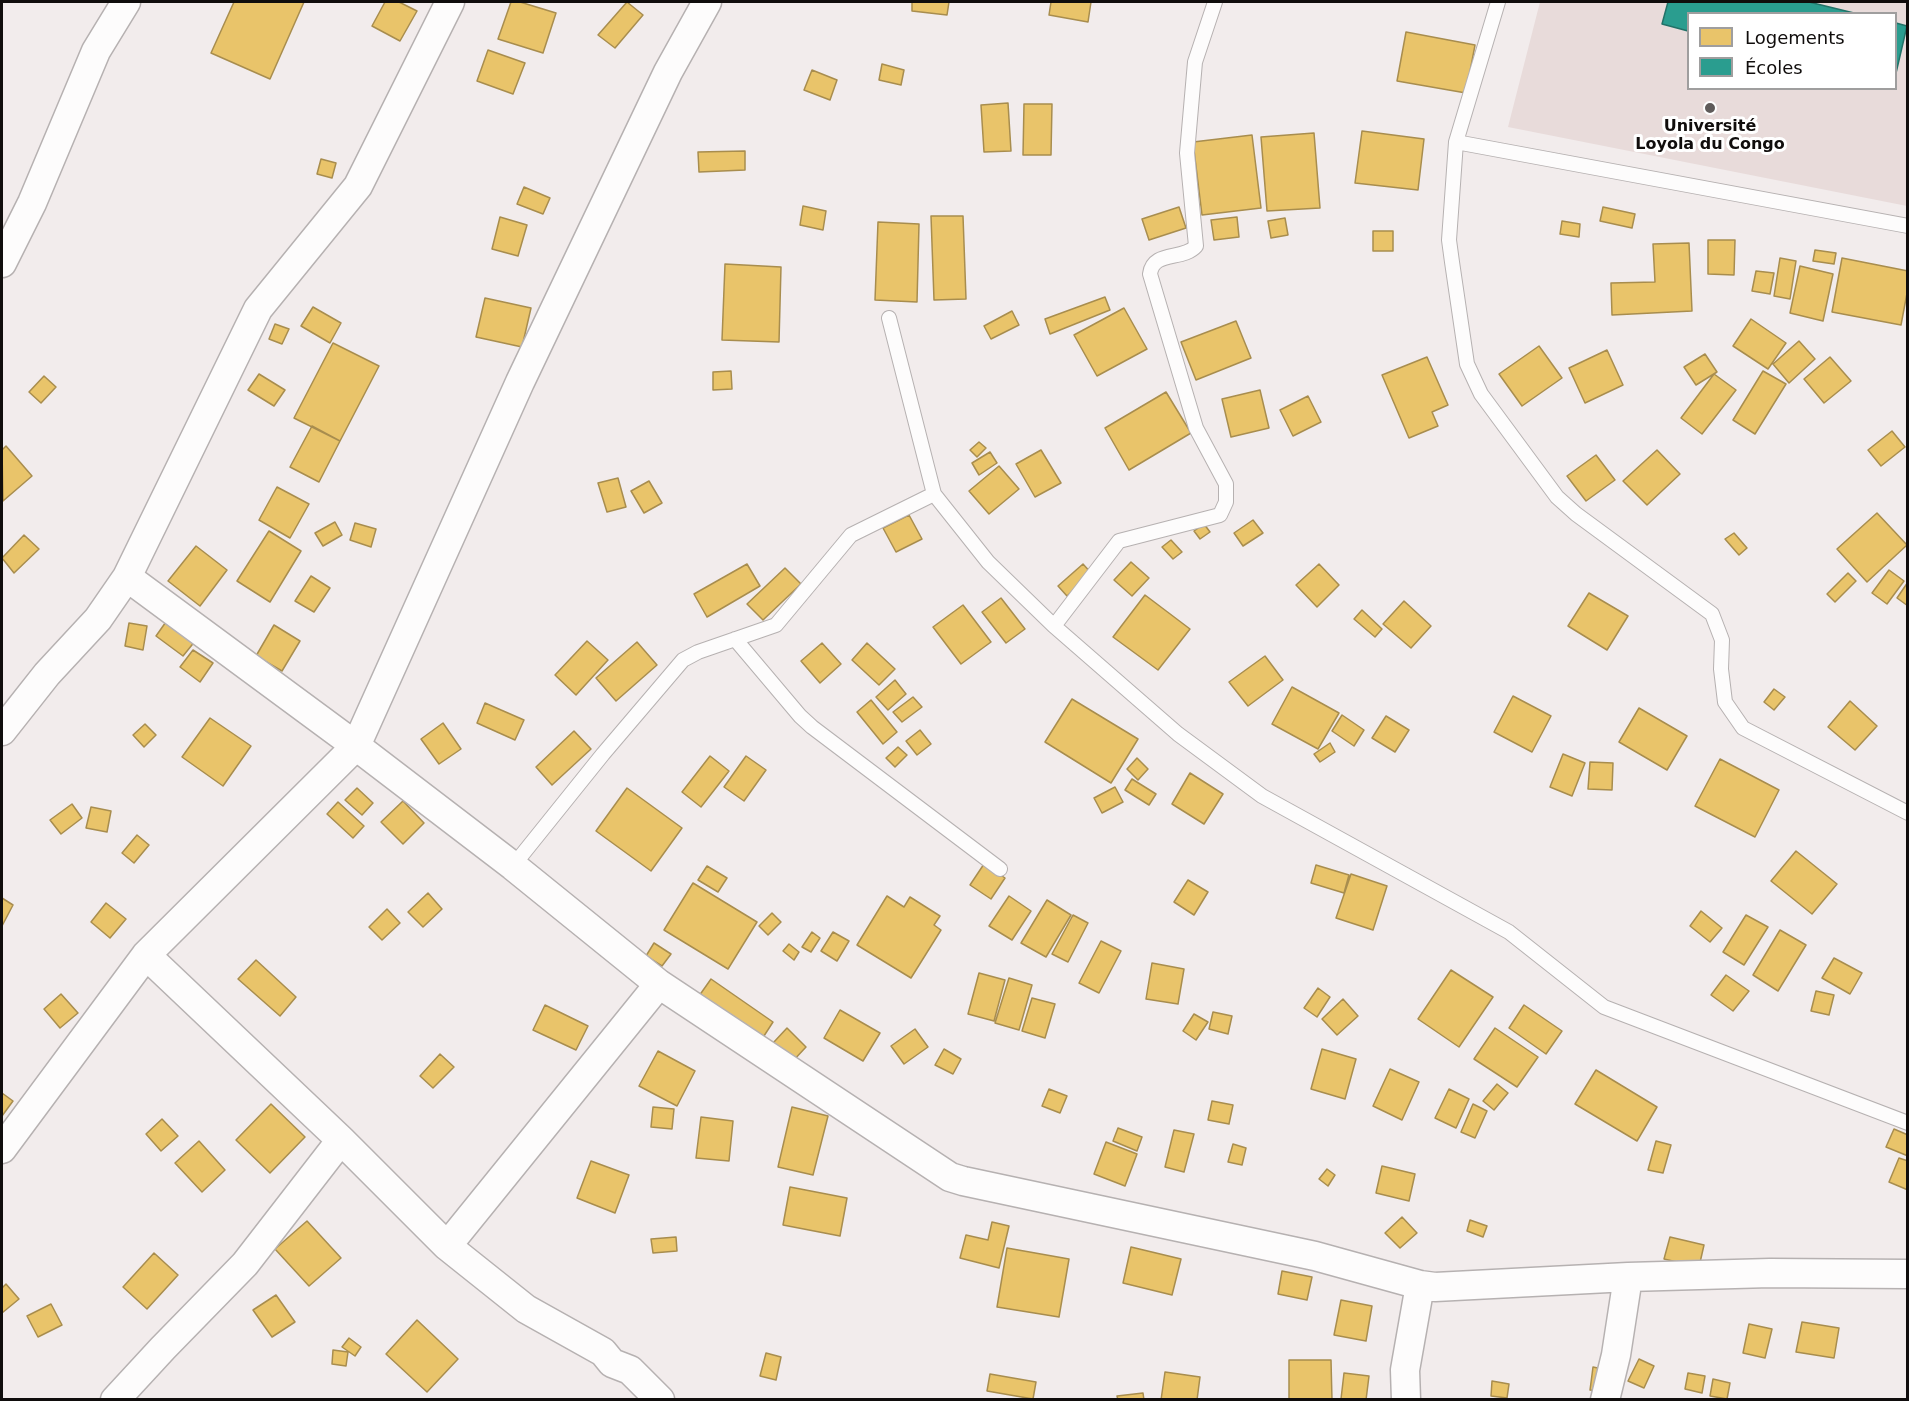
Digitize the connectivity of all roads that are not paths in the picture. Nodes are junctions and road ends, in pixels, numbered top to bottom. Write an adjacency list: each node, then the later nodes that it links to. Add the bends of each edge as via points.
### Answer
1 (126, 2): 8 (street, via 96,51 32,203)
2 (450, 2): 11 (street, via 358,186 258,309)
3 (707, 2): 15 (street, via 668,72 520,382)
4 (1215, 2): 12 (lane, via 1195,62 1188,141 1196,246 1192,251 1155,261 1150,274 1196,428 1226,484 1226,502 1220,515 1119,542)
5 (1498, 2): 6 (lane)
6 (1456, 142): 7 (lane); 16 (lane, via 1449,240 1467,364 1481,394 1557,497 1712,614 1722,640 1725,702 1743,728)
7 (1908, 226)
8 (2, 263)
9 (889, 318): 10 (lane)
10 (934, 494): 12 (lane, via 988,561); 13 (lane, via 852,535 776,625)
11 (127, 577): 14 (street, via 98,619); 15 (street)
12 (1054, 626): 21 (lane, via 1178,734 1262,796 1509,932 1604,1007)
13 (735, 639): 17 (lane, via 683,660); 18 (lane, via 812,727)
14 (2, 731)
15 (356, 746): 17 (street); 19 (street)
16 (1907, 811)
17 (513, 866): 20 (street)
18 (1000, 869)
19 (146, 955): 22 (street); 23 (street)
20 (658, 984): 24 (street); 27 (street, via 950,1177 1315,1256)
21 (1908, 1123)
22 (341, 1140): 24 (street); 28 (street, via 245,1264)
23 (2, 1147)
24 (447, 1246): 29 (street, via 526,1309 603,1352 612,1363 630,1370)
25 (1908, 1274): 26 (street)
26 (1628, 1277): 27 (street); 31 (street)
27 (1420, 1285): 30 (street, via 1405,1370)
28 (115, 1400)
29 (660, 1400)
30 (1406, 1400)
31 (1605, 1400)

